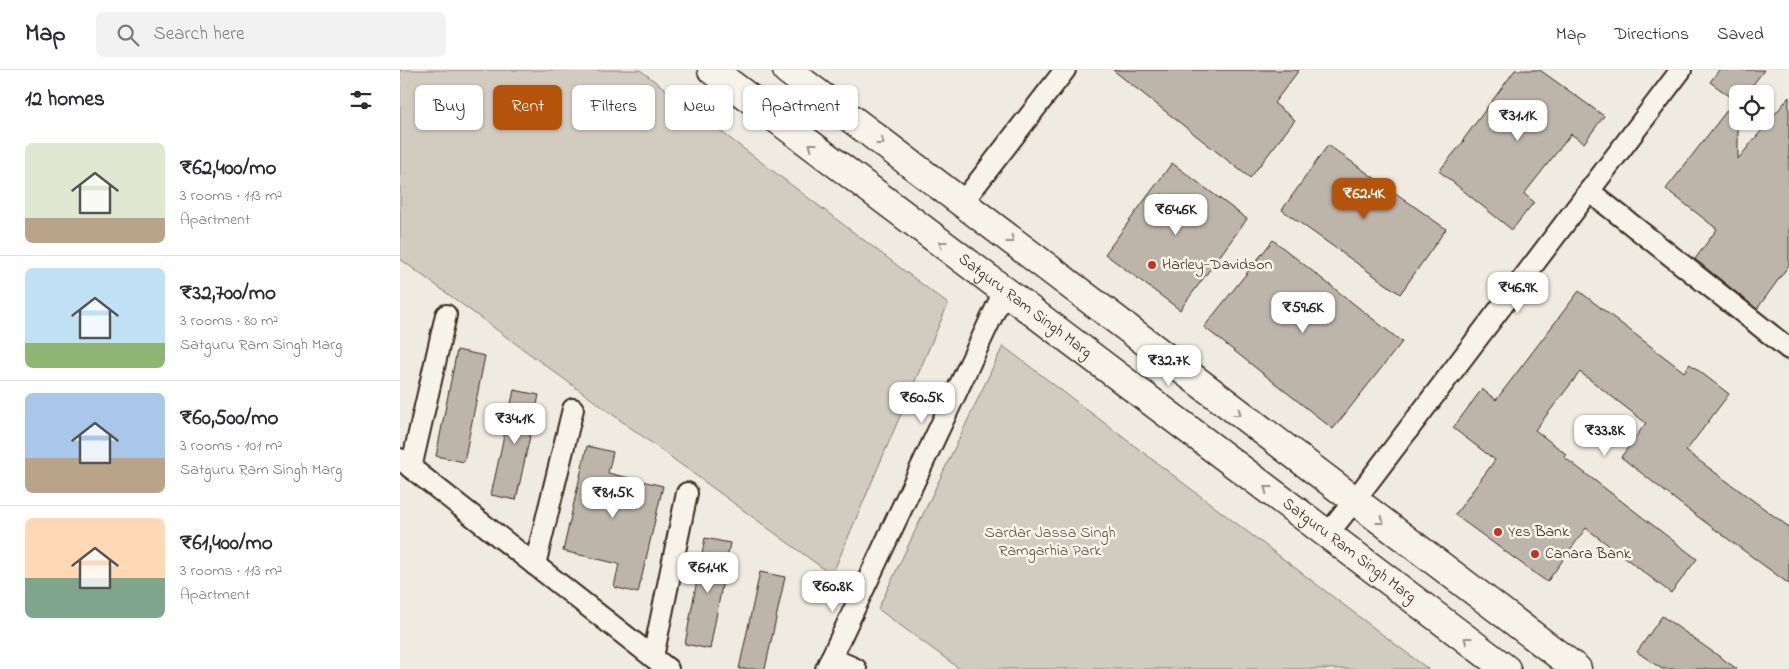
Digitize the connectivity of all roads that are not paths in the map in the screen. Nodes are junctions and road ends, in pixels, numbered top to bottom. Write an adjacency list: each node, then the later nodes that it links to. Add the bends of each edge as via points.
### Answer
1 (712, 70): 7 (main road, Satguru Ram Singh Marg, one-way to 1)
2 (787, 70): 6 (main road, one-way to 6)
3 (1065, 70): 6 (street)
4 (1681, 70): 5 (street)
5 (1589, 191): 9 (street); 13 (street)
6 (962, 203): 13 (main road, one-way to 13)
7 (1004, 290): 14 (main road, Satguru Ram Singh Marg, one-way to 7); 17 (street)
8 (446, 315): 11 (street)
9 (1789, 349)
10 (573, 410): 15 (street)
11 (406, 464): 15 (street)
12 (687, 493): 16 (street)
13 (1354, 501): 14 (street); 20 (main road, one-way to 20)
14 (1327, 535): 19 (main road, Satguru Ram Singh Marg, one-way to 14)
15 (535, 565): 16 (street)
16 (661, 663)
17 (828, 664): 18 (street)
18 (856, 669)
19 (1506, 669)
20 (1577, 669)

